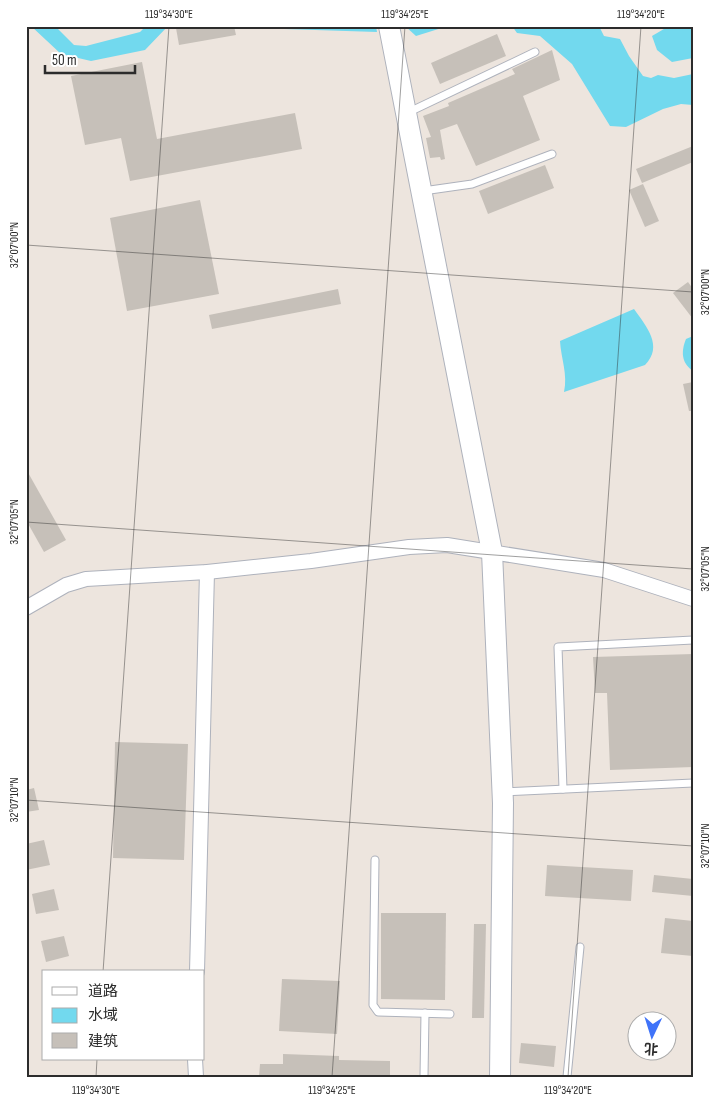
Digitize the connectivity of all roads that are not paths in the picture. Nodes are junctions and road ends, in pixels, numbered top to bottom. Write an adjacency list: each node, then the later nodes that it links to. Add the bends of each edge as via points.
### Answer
1 (389, 26): 3 (street)
2 (535, 52): 3 (lane)
3 (406, 114): 5 (street)
4 (552, 154): 5 (lane, via 472,184)
5 (421, 191): 6 (street)
6 (492, 552): 7 (street, via 447,545 409,547); 8 (street, via 604,570); 13 (street)
7 (206, 572): 9 (street, via 86,579 66,585); 16 (street)
8 (693, 599)
9 (26, 608)
10 (693, 640): 12 (lane, via 558,647)
11 (693, 783): 12 (lane)
12 (563, 789): 13 (lane)
13 (503, 792): 22 (street)
14 (375, 860): 17 (lane, via 373,1006 378,1012)
15 (580, 947): 23 (lane)
16 (197, 970)
17 (425, 1013): 18 (lane); 21 (lane)
18 (450, 1014)
19 (195, 1060): 20 (street)
20 (196, 1077)
21 (424, 1077)
22 (500, 1077)
23 (567, 1077)

